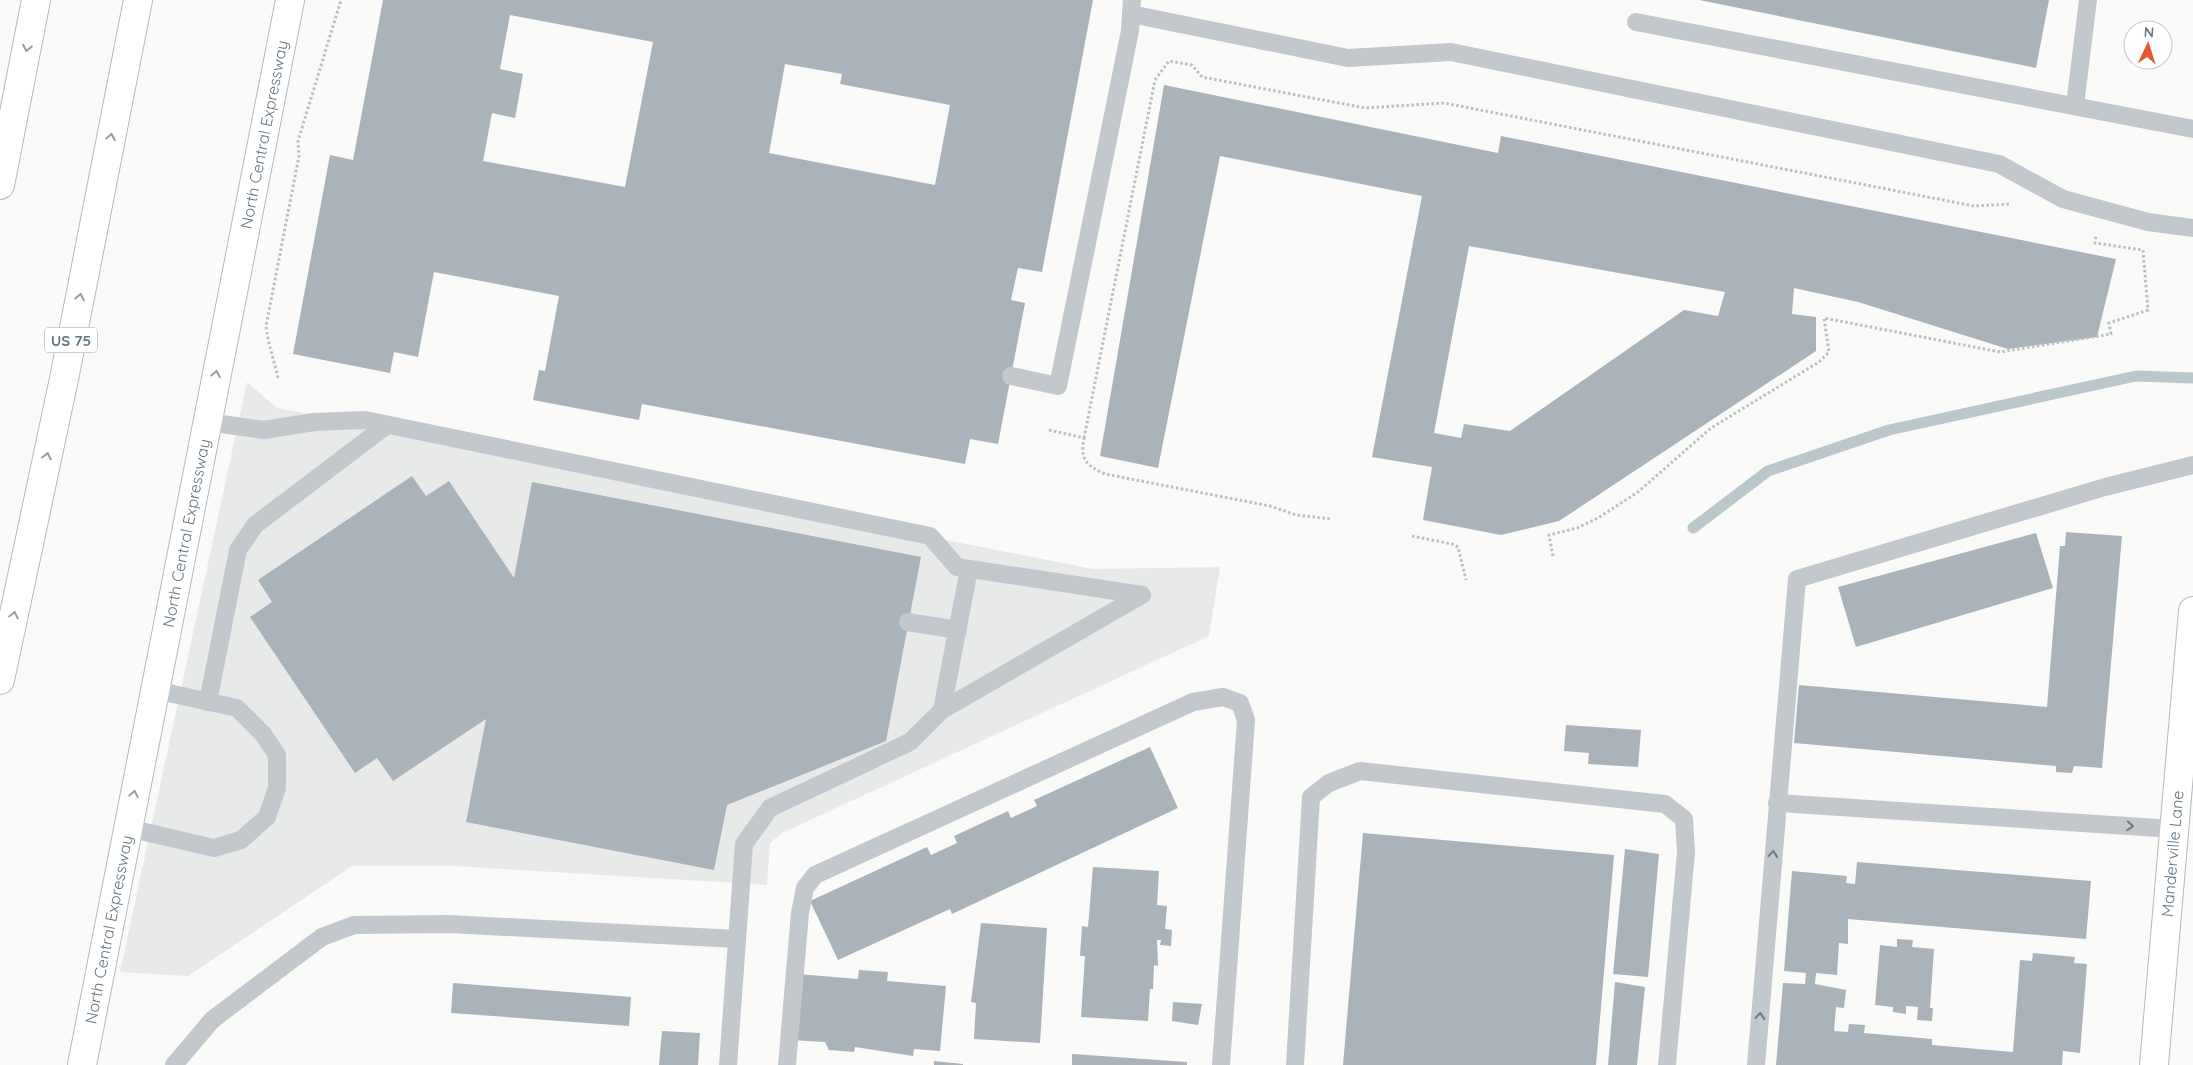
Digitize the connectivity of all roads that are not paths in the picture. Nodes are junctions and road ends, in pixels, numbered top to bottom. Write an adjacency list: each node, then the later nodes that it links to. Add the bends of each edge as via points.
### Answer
1 (36, 0): 9 (main road, one-way to 9)
2 (138, 0): 19 (main road, US 75, one-way to 2, via 65,374)
3 (290, 0): 12 (main road, North Central Expressway, one-way to 3)
4 (2088, 0): 7 (lane)
5 (1132, 7): 10 (lane, via 1348,58 1451,52 1999,164 2064,199 2148,222); 11 (lane, via 1130,31 1058,386)
6 (1636, 22): 7 (lane)
7 (2075, 105): 8 (lane)
8 (2193, 128)
9 (0, 186)
10 (2193, 228)
11 (1011, 376)
12 (206, 422): 13 (lane, via 264,430 314,422 365,420); 20 (main road, North Central Expressway)
13 (387, 425): 15 (lane, via 930,536 958,567); 21 (lane, via 256,525 238,550)
14 (2193, 465): 23 (lane, via 2105,487 1797,578)
15 (969, 569): 18 (lane); 22 (lane, via 1142,595)
16 (2193, 611): 25 (main road, Manderville Lane)
17 (908, 622): 18 (lane)
18 (958, 630): 22 (lane)
19 (0, 680)
20 (155, 690): 21 (lane); 24 (main road, North Central Expressway, one-way to 20)
21 (208, 702): 24 (lane, via 237,708 263,734 276,755 277,788 267,817 241,840 214,848)
22 (942, 710): 26 (lane, via 910,742 770,808 744,844)
23 (1777, 802): 25 (lane, one-way to 25); 34 (lane, one-way to 23)
24 (128, 828): 27 (main road, North Central Expressway)
25 (2174, 829): 35 (main road, Manderville Lane)
26 (736, 938): 28 (lane, via 450,924 354,925 322,937 212,1020); 29 (lane)
27 (82, 1065)
28 (174, 1065)
29 (728, 1065)
30 (787, 1065): 31 (lane, via 800,913 805,888 815,875 1193,702 1223,697 1240,703 1246,720)
31 (1221, 1065)
32 (1295, 1065): 33 (lane, via 1311,797 1329,782 1360,771 1665,804 1684,819 1686,852)
33 (1667, 1065)
34 (1756, 1065)
35 (2154, 1065)

